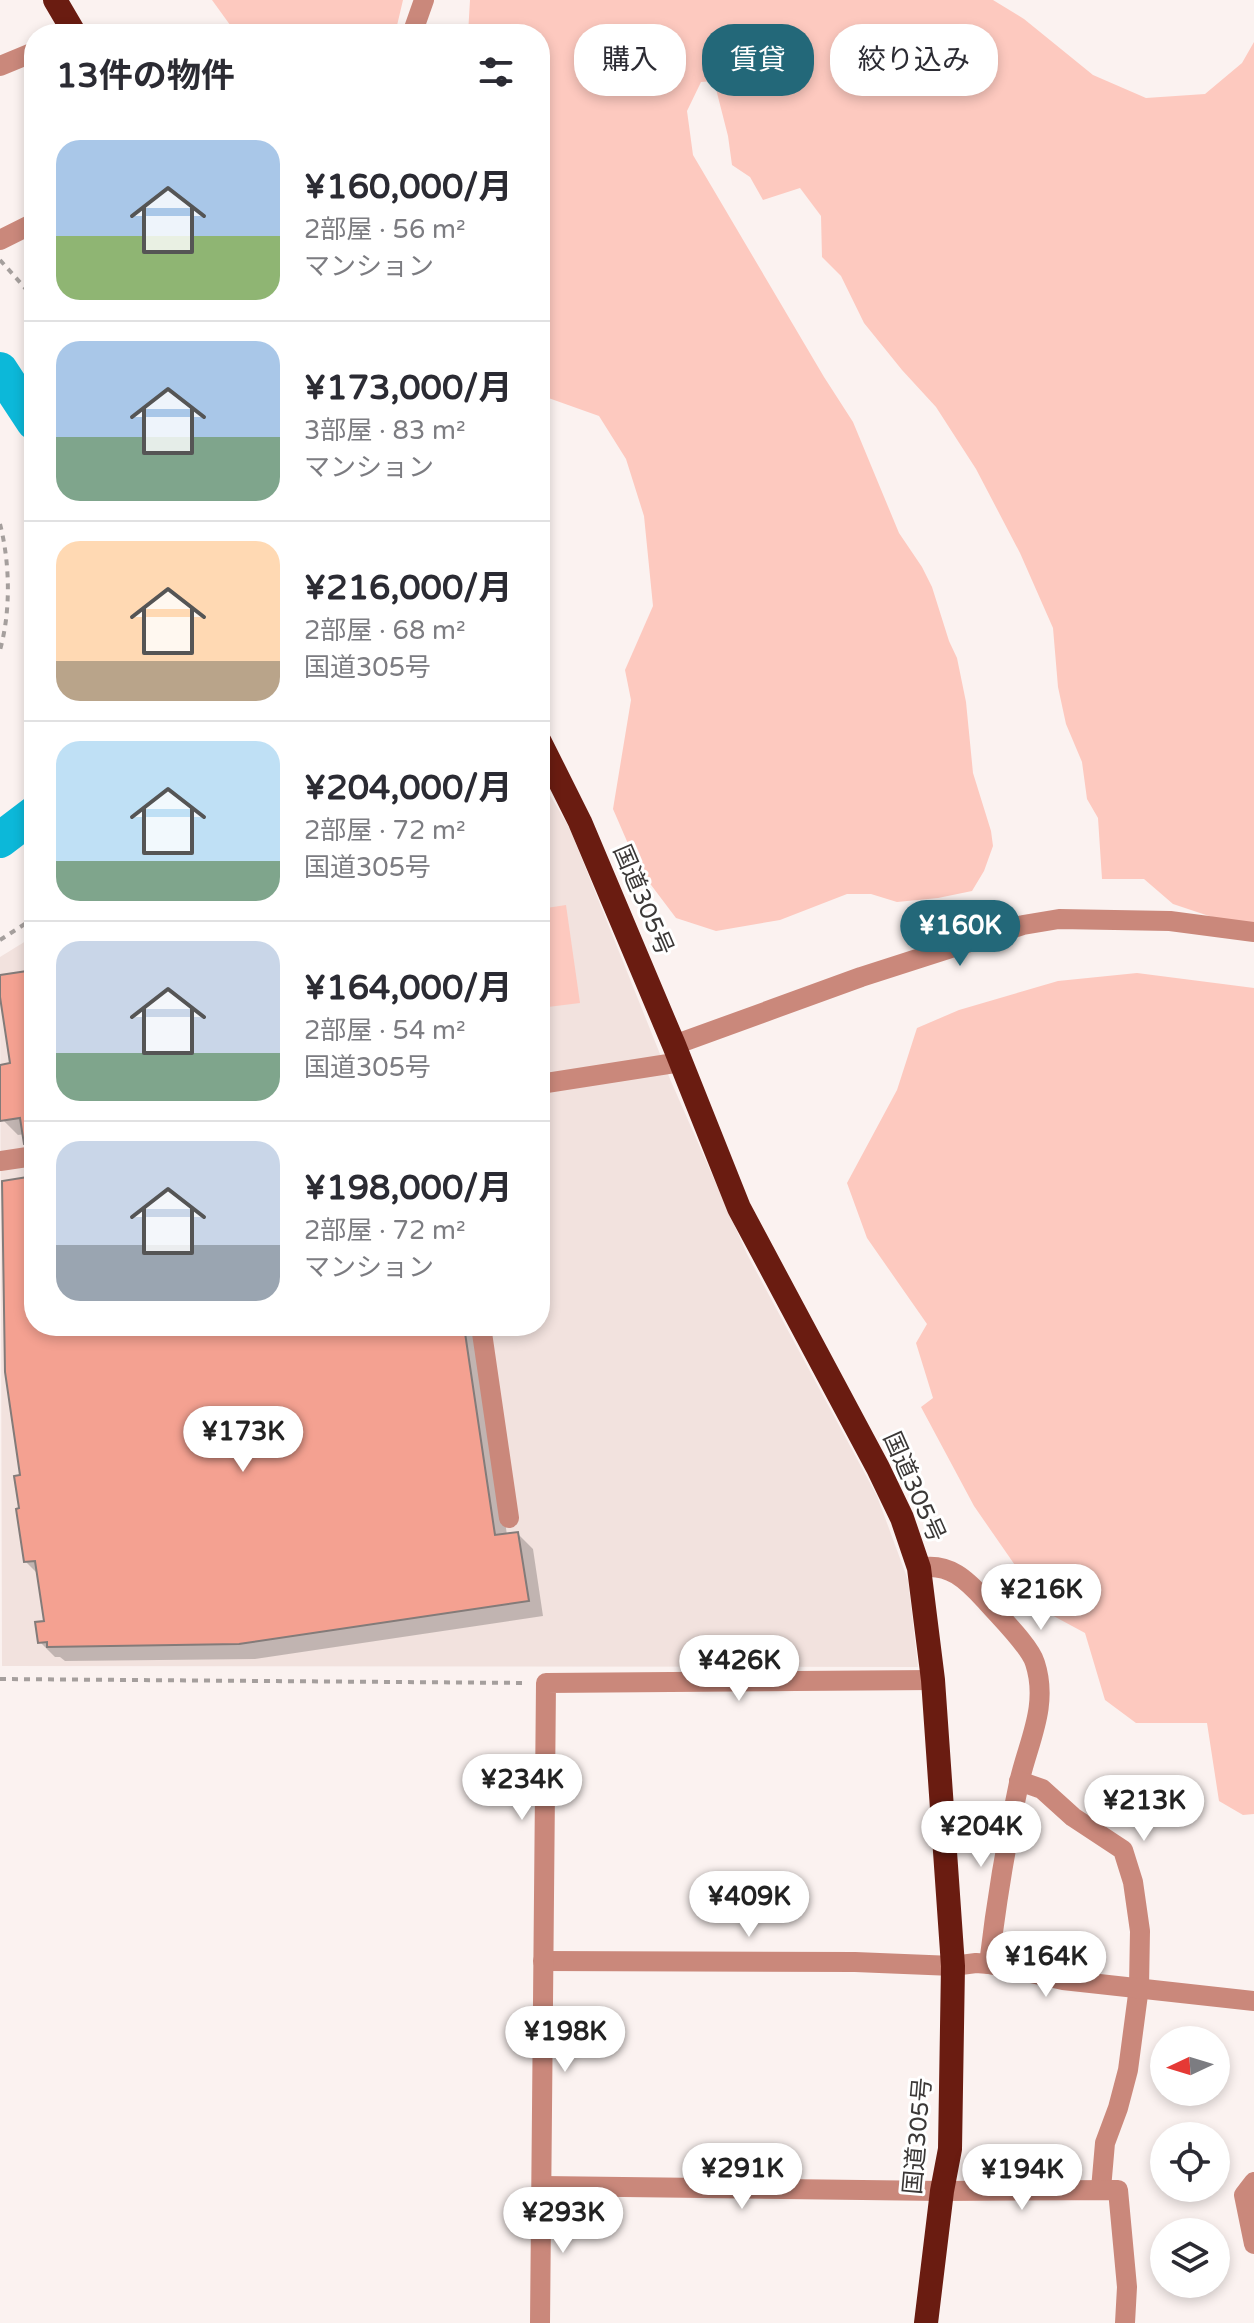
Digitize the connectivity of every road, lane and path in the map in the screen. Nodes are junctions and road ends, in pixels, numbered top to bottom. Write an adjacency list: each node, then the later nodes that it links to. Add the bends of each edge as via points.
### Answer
1 (55, 0): 3 (highway)
2 (424, 0): 4 (street)
3 (69, 24)
4 (416, 24)
5 (24, 56): 6 (street)
6 (0, 66)
7 (24, 228): 8 (street)
8 (0, 240)
9 (0, 260): 10 (path)
10 (24, 287)
11 (0, 524): 12 (path, via 8,604)
12 (0, 650)
13 (550, 762): 17 (highway, 国道305号)
14 (24, 924): 16 (path)
15 (1254, 932): 17 (street, via 1170,921 1059,919 1023,925 861,977)
16 (0, 940)
17 (677, 1054): 18 (street); 23 (highway, 国道305号, via 739,1208 878,1468)
18 (550, 1082)
19 (24, 1157): 20 (street)
20 (0, 1161)
21 (482, 1336): 22 (street)
22 (509, 1518)
23 (919, 1568): 25 (highway, 国道305号); 27 (street, via 935,1565 971,1585 1035,1662 1041,1705)
24 (0, 1679): 26 (path)
25 (933, 1680): 26 (street); 30 (highway, 国道305号)
26 (546, 1683): 28 (street)
27 (1019, 1781): 29 (street); 31 (street, via 1042,1789 1123,1850 1140,1931)
28 (543, 1961): 30 (street); 34 (street)
29 (989, 1964): 30 (street); 31 (street, via 1063,1980)
30 (953, 1966): 36 (highway, 国道305号, via 950,2149)
31 (1139, 1987): 32 (street); 35 (street, via 1128,2070 1105,2143)
32 (1254, 2001)
33 (1254, 2182): 37 (street, via 1244,2195)
34 (543, 2186): 36 (street); 38 (street)
35 (1101, 2189): 36 (street); 40 (street, via 1118,2190)
36 (942, 2191): 39 (highway, 国道305号)
37 (1254, 2244)
38 (540, 2323)
39 (926, 2323)
40 (1125, 2323)

